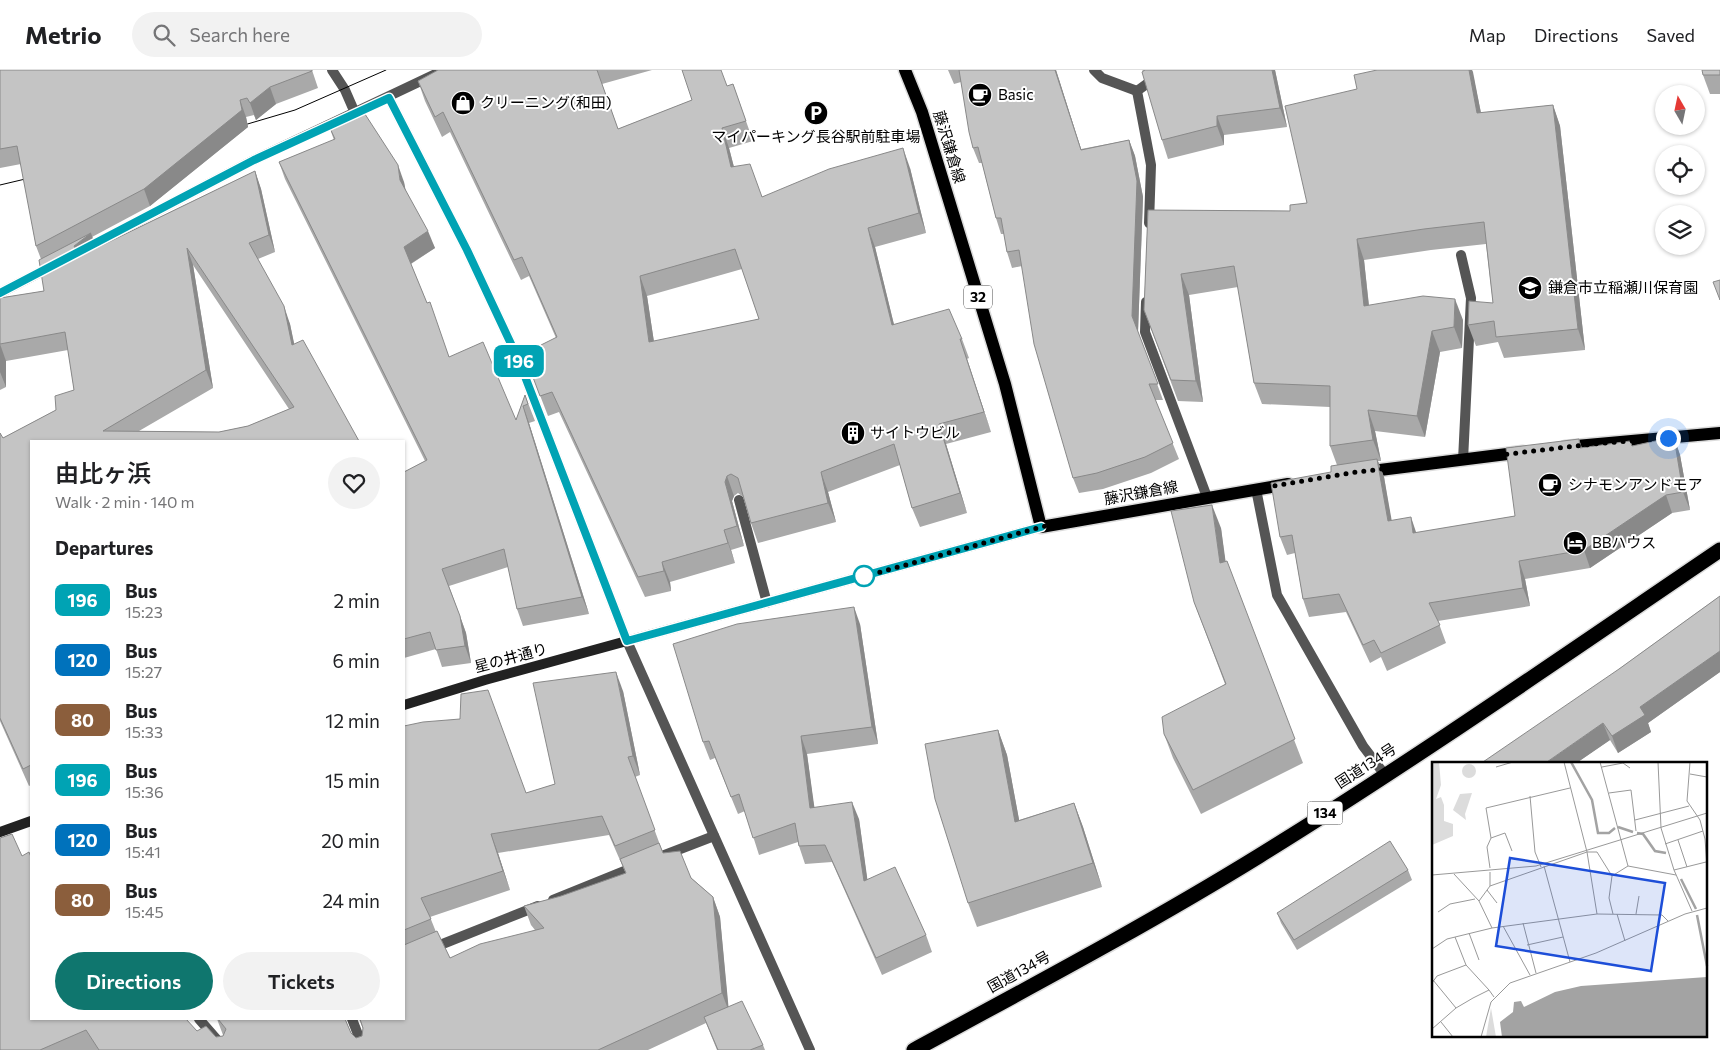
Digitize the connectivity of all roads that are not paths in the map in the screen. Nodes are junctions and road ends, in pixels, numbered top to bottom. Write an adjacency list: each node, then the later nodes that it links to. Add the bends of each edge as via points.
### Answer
1 (332, 70): 8 (street)
2 (444, 70): 7 (street)
3 (905, 70): 22 (main road, 藤沢鎌倉線 / 32, via 922,112 1005,384)
4 (1094, 70): 6 (street, via 1102,78)
5 (1166, 70): 6 (street)
6 (1137, 91): 9 (street, via 1151,165)
7 (389, 98): 8 (street); 25 (street, via 467,250 519,361)
8 (355, 113): 12 (street, via 254,160)
9 (1149, 232)
10 (1461, 255): 16 (street, via 1471,298)
11 (1146, 292): 20 (street, via 1145,332)
12 (0, 293)
13 (1720, 433): 14 (main road)
14 (1556, 448)
15 (1537, 451): 16 (main road)
16 (1463, 460): 17 (main road)
17 (1348, 474)
18 (1302, 482): 19 (main road, 藤沢鎌倉線)
19 (1256, 489): 20 (main road, 藤沢鎌倉線); 27 (street, via 1277,595 1358,738)
20 (1207, 497): 22 (main road, 藤沢鎌倉線)
21 (739, 500): 24 (street)
22 (1041, 527): 24 (street, 星の井通り)
23 (1720, 550): 27 (highway, 国道134号 / 134)
24 (767, 603): 25 (street, 星の井通り)
25 (627, 641): 26 (street, 星の井通り); 30 (street)
26 (405, 705)
27 (1385, 775): 37 (highway, 国道134号 / 134, via 1258,856 1093,952)
28 (30, 821): 29 (street)
29 (0, 832)
30 (714, 836): 31 (street); 36 (street)
31 (422, 952)
32 (200, 1020): 34 (street)
33 (352, 1020): 35 (street)
34 (226, 1050)
35 (364, 1050)
36 (810, 1050)
37 (914, 1050)

